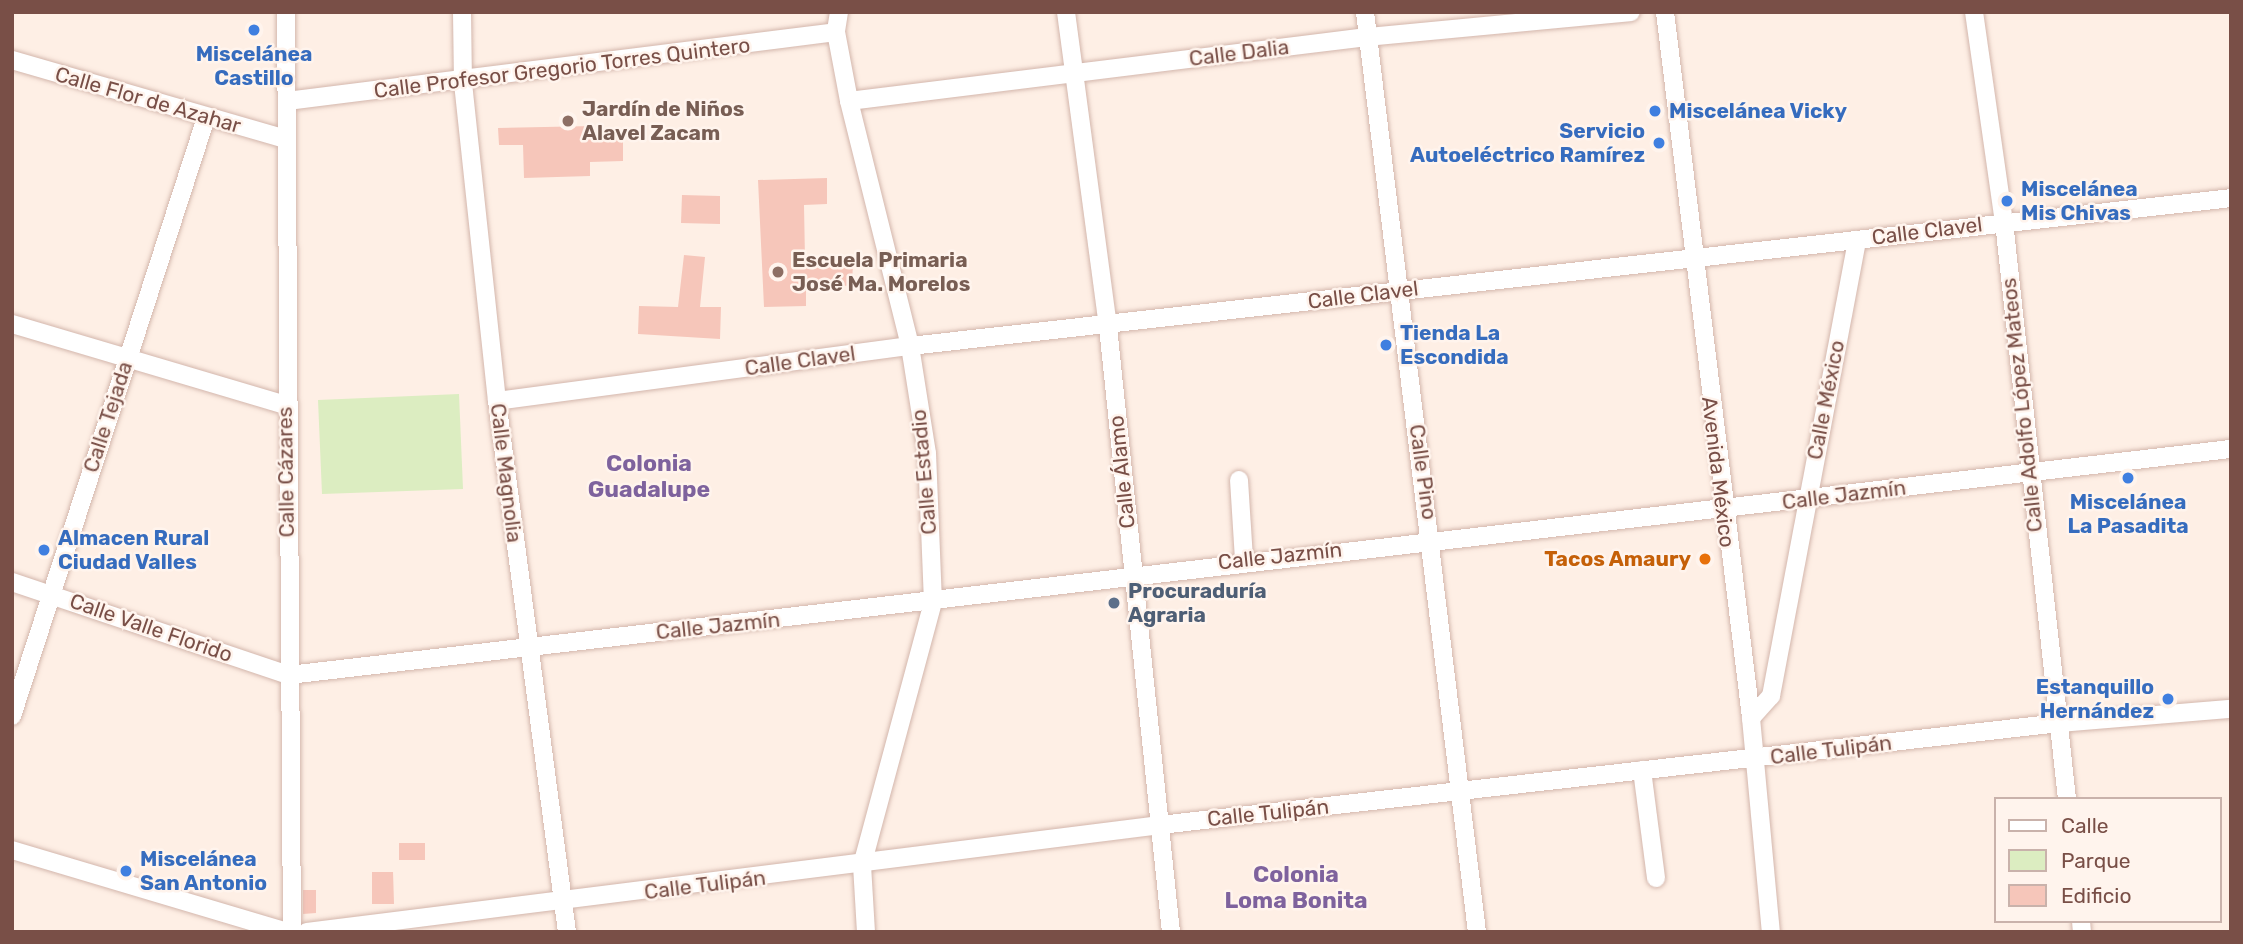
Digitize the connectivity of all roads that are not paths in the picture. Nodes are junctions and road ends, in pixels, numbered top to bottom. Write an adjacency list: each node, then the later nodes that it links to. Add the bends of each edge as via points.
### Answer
1 (286, 12): 14 (street, Calle Cázares)
2 (462, 12): 13 (street, Calle Magnolia)
3 (839, 12): 9 (street, Calle Estadio)
4 (1066, 12): 12 (street, Calle Álamo)
5 (1365, 12): 10 (street, Calle Pino)
6 (1630, 12): 10 (street, Calle Dalia)
7 (1665, 12): 21 (street, Avenida México)
8 (1974, 12): 19 (street, Calle Adolfo López Mateos)
9 (836, 32): 13 (street, Calle Profesor Gregorio Torres Quintero); 15 (street, Calle Estadio)
10 (1367, 37): 12 (street, Calle Dalia); 22 (street, Calle Pino)
11 (12, 61): 16 (street, Calle Flor de Azahar)
12 (1072, 73): 15 (street, Calle Dalia); 24 (street, Calle Álamo)
13 (463, 83): 14 (street, Calle Profesor Gregorio Torres Quintero); 27 (street, Calle Magnolia)
14 (287, 101): 17 (street, Calle Cázares)
15 (849, 101): 25 (street, Calle Estadio)
16 (206, 118): 17 (street, Calle Flor de Azahar); 26 (street, Calle Tejada)
17 (285, 139): 28 (street, Calle Cázares)
18 (2231, 198): 19 (street, Calle Clavel)
19 (2004, 222): 20 (street, Calle Clavel); 30 (street, Calle Adolfo López Mateos)
20 (1857, 240): 21 (street, Calle Clavel); 32 (street, Calle México)
21 (1691, 256): 22 (street, Calle Clavel); 33 (street, Avenida México)
22 (1398, 290): 24 (street, Calle Clavel); 34 (street, Calle Pino)
23 (12, 324): 26 (street)
24 (1108, 327): 25 (street, Calle Clavel); 36 (street, Calle Álamo)
25 (910, 346): 27 (street, Calle Clavel); 39 (street, Calle Estadio, via 927,453)
26 (127, 359): 28 (street); 38 (street, Calle Tejada)
27 (497, 401): 40 (street, Calle Magnolia)
28 (285, 405): 41 (street, Calle Cázares)
29 (2231, 449): 30 (street, Calle Jazmín)
30 (2028, 472): 32 (street, Calle Jazmín); 45 (street, Calle Adolfo López Mateos)
31 (1239, 480): 35 (street)
32 (1807, 500): 33 (street, Calle Jazmín); 44 (street, Calle México, via 1771,696)
33 (1722, 509): 34 (street, Calle Jazmín); 44 (street, Avenida México)
34 (1432, 539): 35 (street, Calle Jazmín); 48 (street, Calle Pino)
35 (1244, 560): 36 (street, Calle Jazmín)
36 (1132, 573): 39 (street, Calle Jazmín); 50 (street, Calle Álamo)
37 (12, 582): 38 (street, Calle Valle Florido)
38 (51, 594): 41 (street, Calle Valle Florido); 43 (street, Calle Tejada)
39 (933, 602): 40 (street, Calle Jazmín); 52 (street, Calle Estadio)
40 (528, 647): 41 (street, Calle Jazmín); 54 (street, Calle Magnolia)
41 (289, 675): 56 (street, Calle Cázares)
42 (2231, 709): 45 (street, Calle Tulipán)
43 (12, 716)
44 (1751, 718): 46 (street, Avenida México)
45 (2059, 723): 46 (street, Calle Tulipán); 49 (street, Calle Adolfo López Mateos)
46 (1754, 758): 47 (street, Calle Tulipán); 62 (street, Avenida México)
47 (1642, 770): 48 (street, Calle Tulipán); 53 (street)
48 (1459, 793): 50 (street, Calle Tulipán); 61 (street, Calle Pino)
49 (2067, 797)
50 (1160, 825): 52 (street, Calle Tulipán); 60 (street, Calle Álamo)
51 (12, 850): 55 (street)
52 (862, 865): 54 (street, Calle Tulipán); 59 (street, Calle Estadio)
53 (1656, 878)
54 (564, 903): 57 (street, Calle Tulipán); 58 (street, Calle Magnolia)
55 (287, 932)
56 (292, 932)
57 (307, 932)
58 (567, 932)
59 (866, 932)
60 (1171, 932)
61 (1477, 932)
62 (1771, 932)

